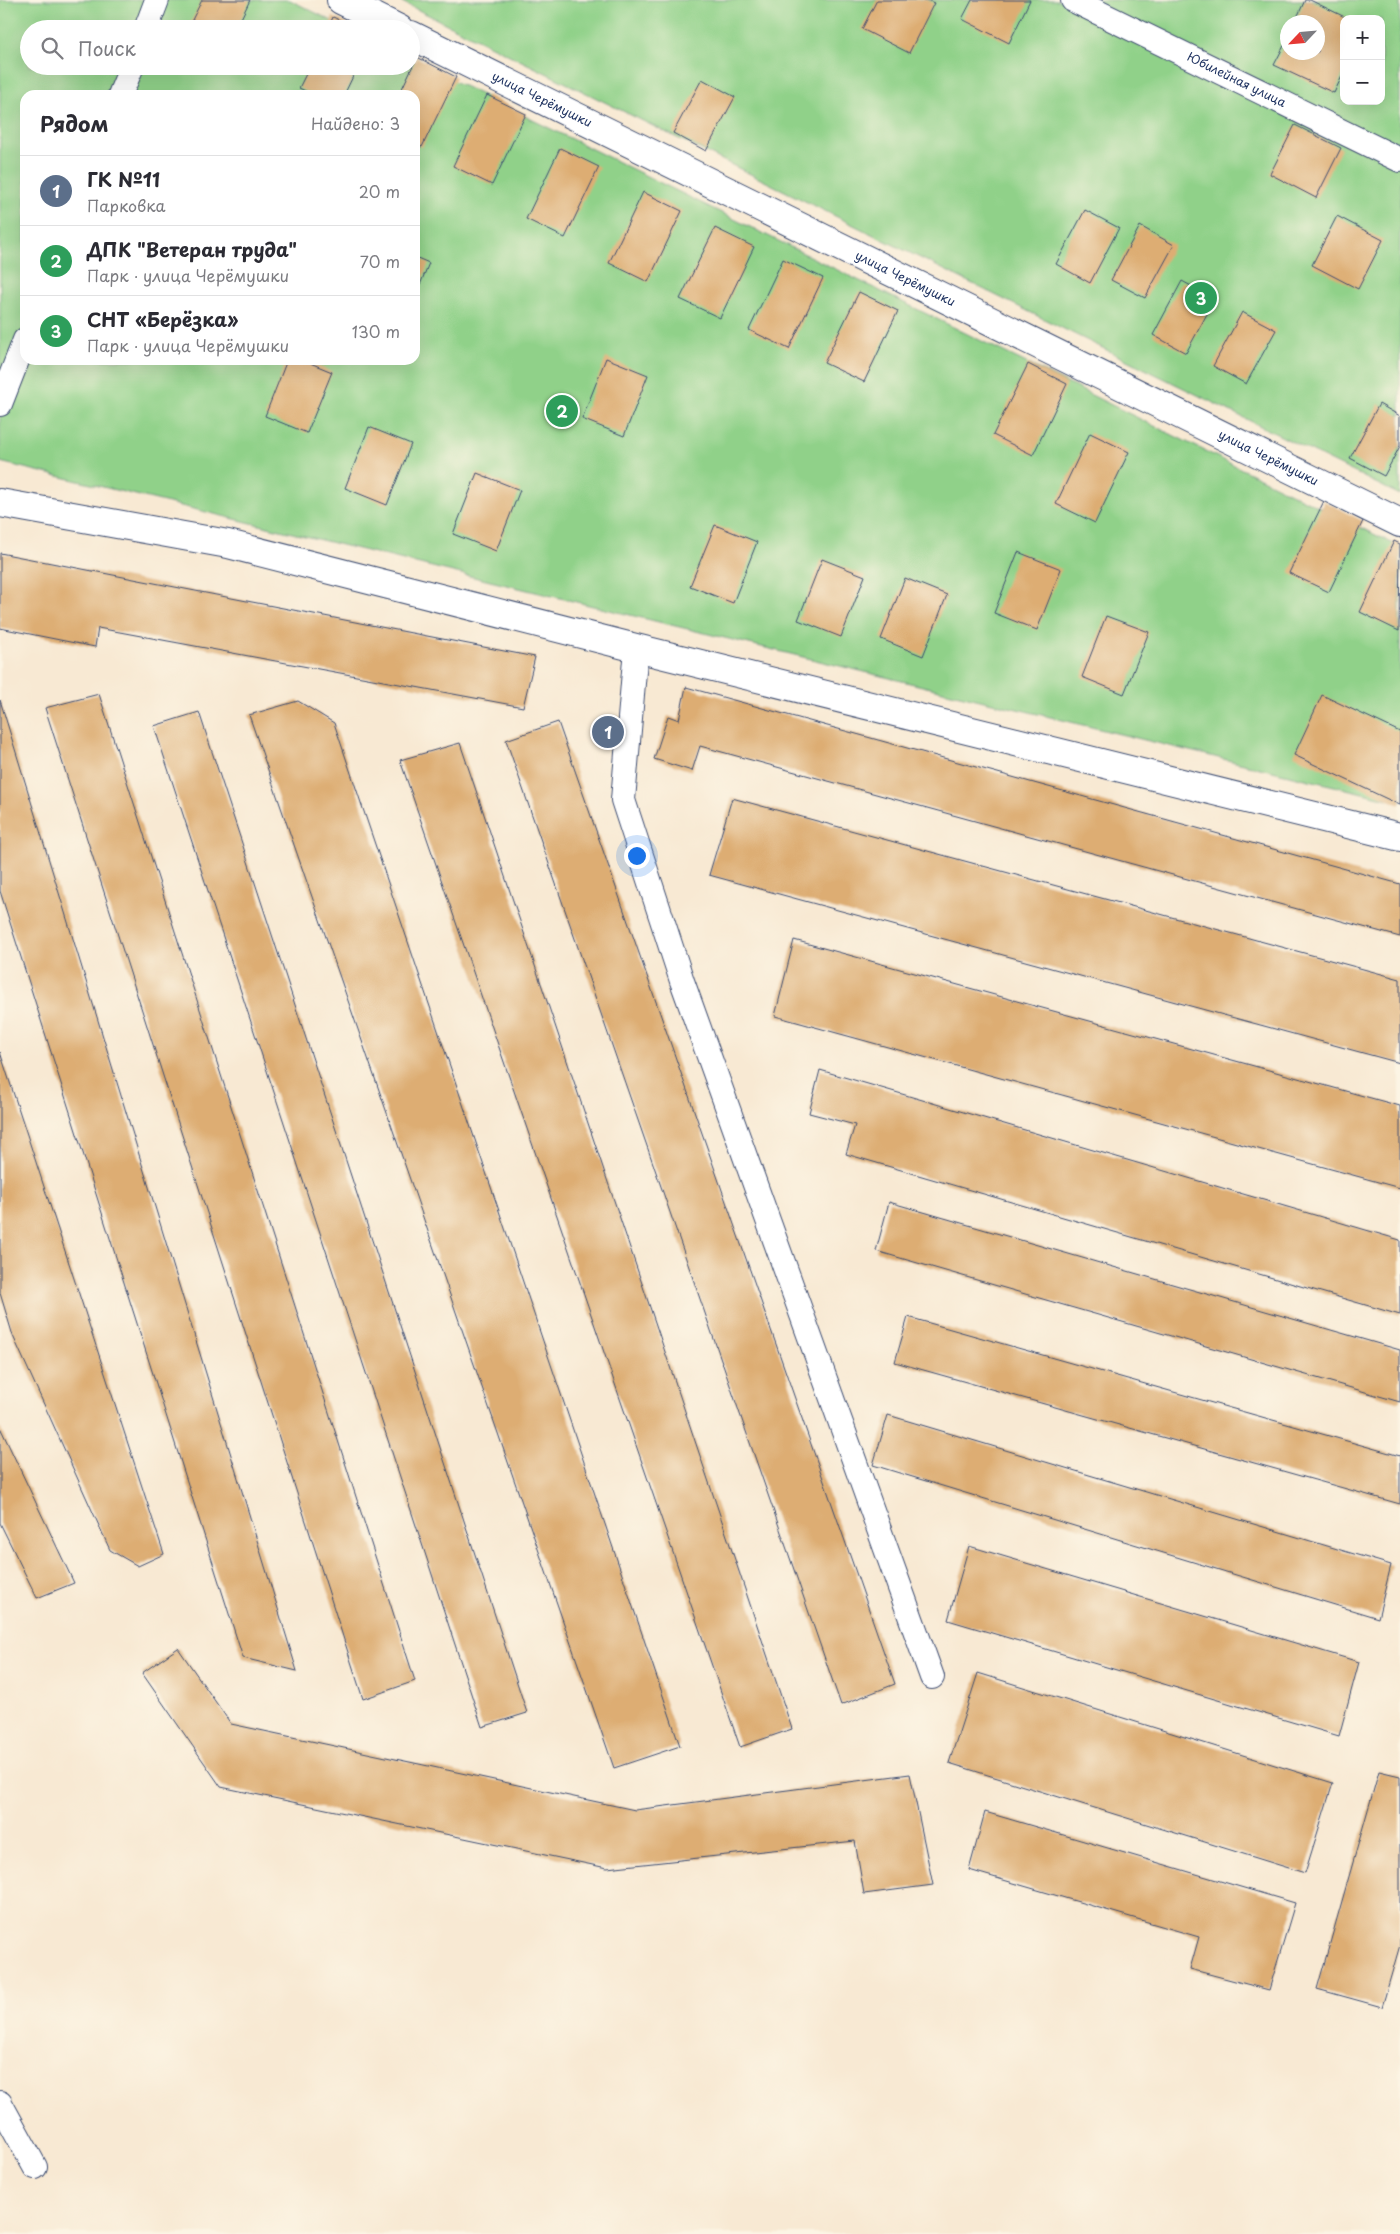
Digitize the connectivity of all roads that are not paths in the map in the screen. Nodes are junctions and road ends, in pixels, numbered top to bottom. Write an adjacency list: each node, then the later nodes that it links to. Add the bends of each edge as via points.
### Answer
1 (157, 0): 4 (lane)
2 (341, 0): 5 (street)
3 (1073, 0): 9 (lane, Юбилейная улица)
4 (149, 20)
5 (381, 20)
6 (420, 39): 13 (street, улица Черёмушки)
7 (128, 75): 8 (lane)
8 (122, 90)
9 (1400, 160)
10 (20, 353): 11 (lane)
11 (0, 404)
12 (0, 503): 14 (street, via 228,544)
13 (1400, 523)
14 (636, 648): 15 (street); 16 (lane, via 623,800 682,981)
15 (1400, 836)
16 (932, 1677)
17 (0, 2103): 18 (lane)
18 (35, 2167)

